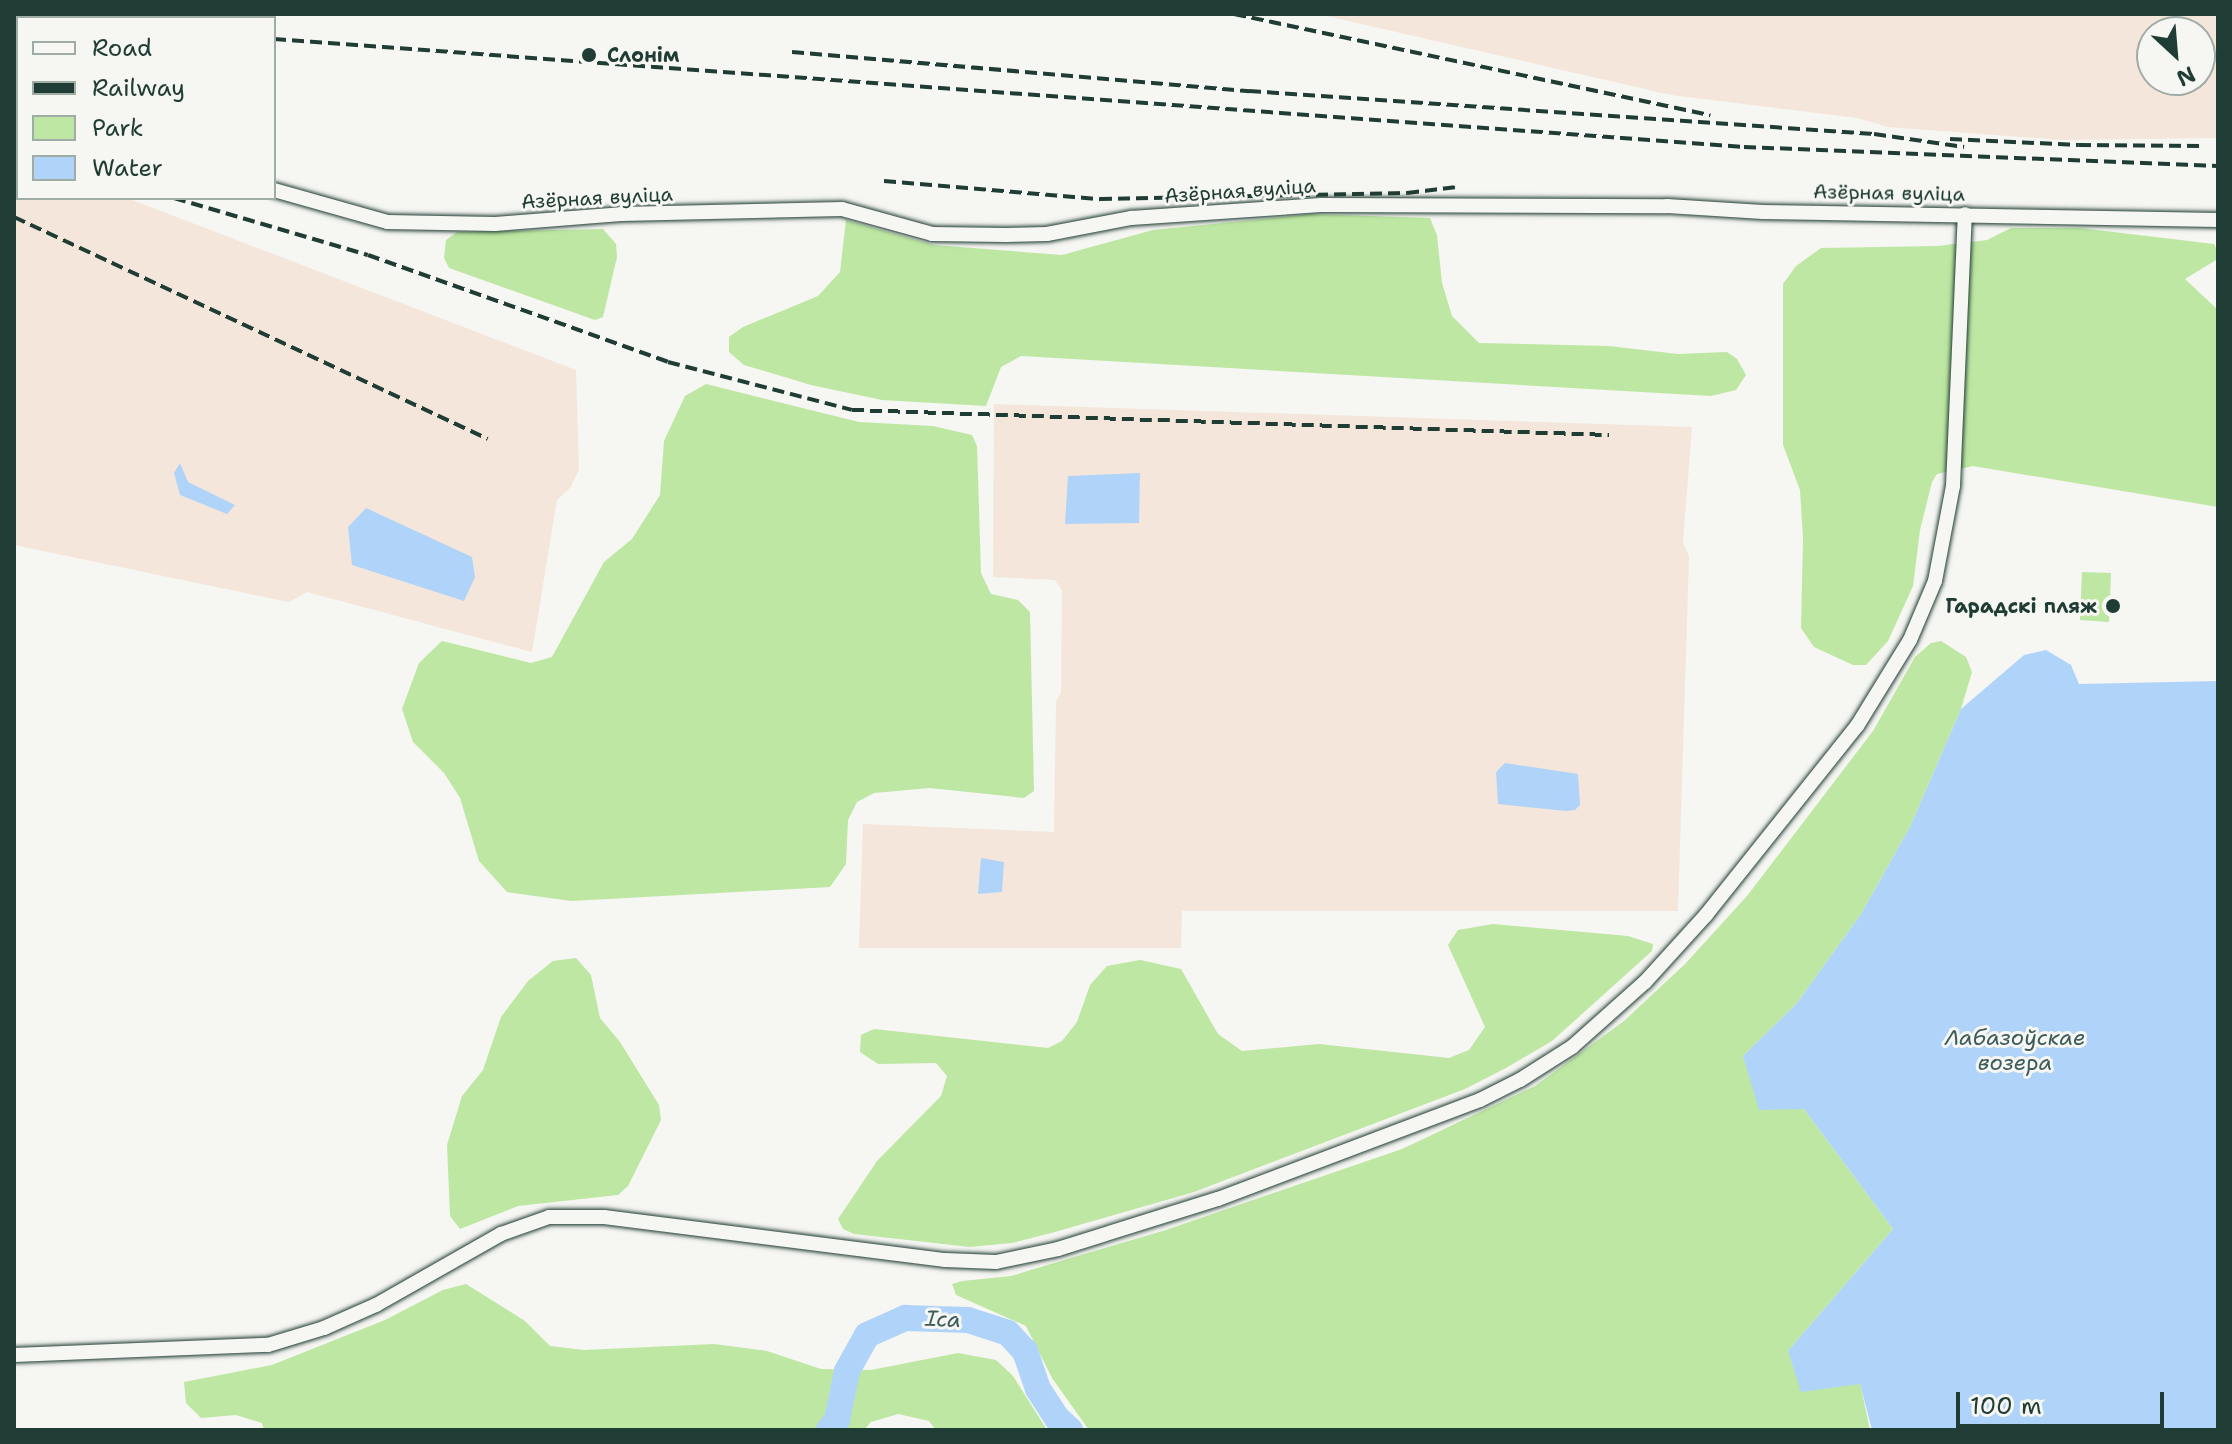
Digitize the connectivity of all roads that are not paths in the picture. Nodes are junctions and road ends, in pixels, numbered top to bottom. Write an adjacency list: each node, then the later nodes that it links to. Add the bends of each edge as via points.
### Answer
1 (276, 191): 2 (street, Азёрная вуліца, via 387,222 495,224 621,214 842,209 932,234 1047,234 1131,218 1321,205)
2 (1965, 214): 3 (street, Азёрная вуліца); 4 (street, via 1953,486 1935,581 1910,640 1857,726 1706,915 1645,982 1572,1047 1520,1080 1218,1199 1058,1249 996,1262 604,1217 549,1217 501,1234 376,1305 268,1345)
3 (2218, 220)
4 (14, 1355)

